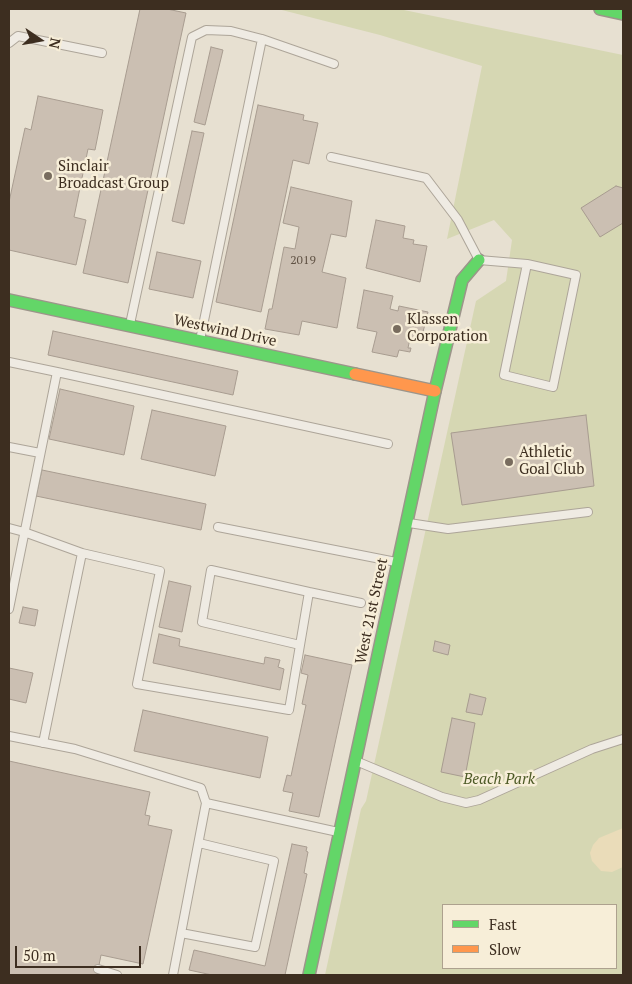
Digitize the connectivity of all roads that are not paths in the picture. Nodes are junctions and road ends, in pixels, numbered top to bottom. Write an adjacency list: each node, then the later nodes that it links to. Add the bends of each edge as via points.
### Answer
1 (600, 9): 2 (main road)
2 (619, 13)
3 (262, 39): 6 (lane); 11 (lane, via 231,31 206,30 192,37); 12 (lane)
4 (9, 43): 5 (lane, via 18,36)
5 (102, 53)
6 (334, 64)
7 (331, 156): 8 (lane, via 426,178 458,220)
8 (479, 260): 9 (lane); 15 (main road, West 21st Street, via 462,280)
9 (527, 264): 9 (lane, via 576,275 553,387 504,375)
10 (9, 300): 11 (main road, Westwind Drive)
11 (129, 326): 12 (main road, Westwind Drive)
12 (200, 341): 15 (main road, Westwind Drive)
13 (9, 362): 14 (lane)
14 (57, 372): 16 (lane); 18 (lane)
15 (435, 392): 20 (main road, West 21st Street)
16 (388, 444)
17 (9, 447): 18 (lane)
18 (40, 453): 23 (lane)
19 (588, 512): 20 (lane, via 448,529)
20 (407, 522): 25 (main road, West 21st Street)
21 (218, 527): 25 (lane)
22 (9, 528): 23 (lane)
23 (24, 532): 24 (lane); 28 (lane)
24 (82, 553): 29 (lane, via 160,571 136,684 289,710); 32 (lane)
25 (398, 562): 33 (main road, West 21st Street)
26 (309, 592): 27 (lane); 29 (lane); 29 (lane, via 211,570 202,622)
27 (361, 603)
28 (9, 609)
29 (300, 645)
30 (9, 736): 32 (lane)
31 (623, 739): 33 (lane, via 466,803)
32 (43, 742): 34 (lane, via 202,788)
33 (356, 761): 35 (main road, West 21st Street)
34 (206, 803): 35 (lane); 36 (lane)
35 (340, 833): 41 (main road, West 21st Street)
36 (199, 843): 37 (lane); 37 (lane, via 274,861 255,947)
37 (181, 933): 40 (lane)
38 (98, 969): 39 (lane)
39 (117, 975)
40 (173, 975)
41 (309, 975)

